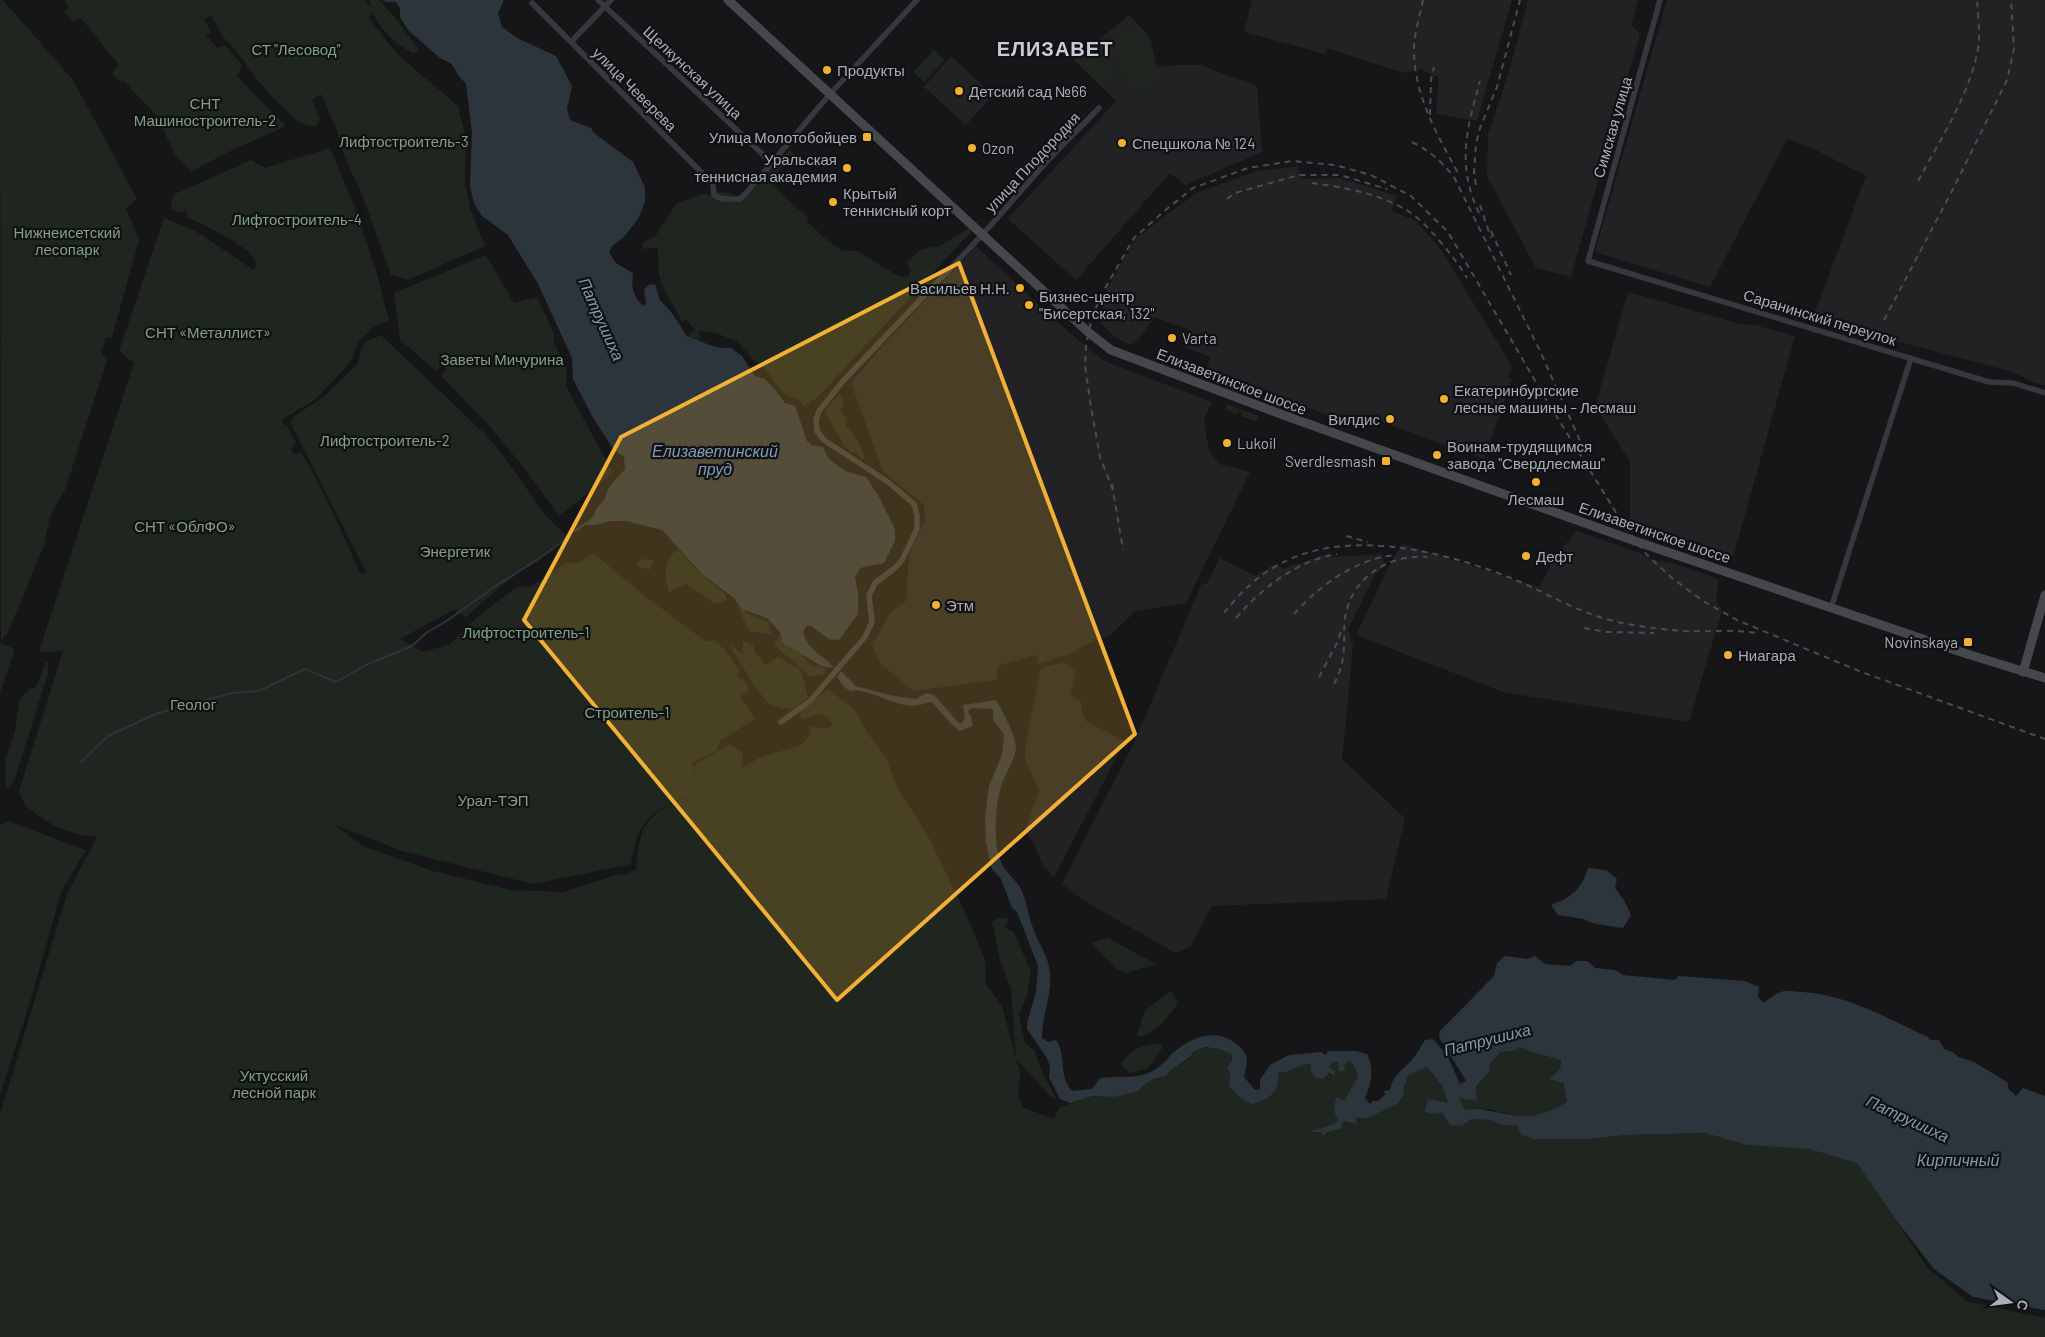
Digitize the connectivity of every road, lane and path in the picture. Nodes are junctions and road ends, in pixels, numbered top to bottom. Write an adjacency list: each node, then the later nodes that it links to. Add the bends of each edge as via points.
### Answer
1 (598, 0): 7 (street, Щелкунская улица)
2 (611, 0): 7 (street)
3 (728, 0): 9 (main road, Елизаветинское шоссе)
4 (917, 0): 9 (street)
5 (1660, 0): 13 (street, Симская улица)
6 (532, 3): 8 (street, улица Чеверева)
7 (605, 6): 8 (street); 11 (street, Щелкунская улица)
8 (570, 42): 11 (street, улица Чеверева, via 713,184 714,195 723,199 740,198)
9 (830, 94): 11 (street); 12 (main road, Елизаветинское шоссе)
10 (1099, 108): 12 (street, улица Плодородия)
11 (771, 162)
12 (983, 234): 17 (main road, Елизаветинское шоссе, via 1111,350 1286,416); 20 (street, улица Плодородия, via 843,381 819,411 817,430 824,440 888,482 914,504 916,529 902,560 875,583 869,596 872,622 866,637 810,701)
13 (1588, 261): 14 (street, Саранинский переулок)
14 (1911, 358): 15 (street, Саранинский переулок, via 1989,382 2013,383); 17 (street)
15 (2045, 392)
16 (2045, 595): 18 (main road)
17 (1831, 608): 18 (main road, Елизаветинское шоссе)
18 (2023, 672): 19 (main road, Елизаветинское шоссе)
19 (2045, 678)
20 (781, 722)

